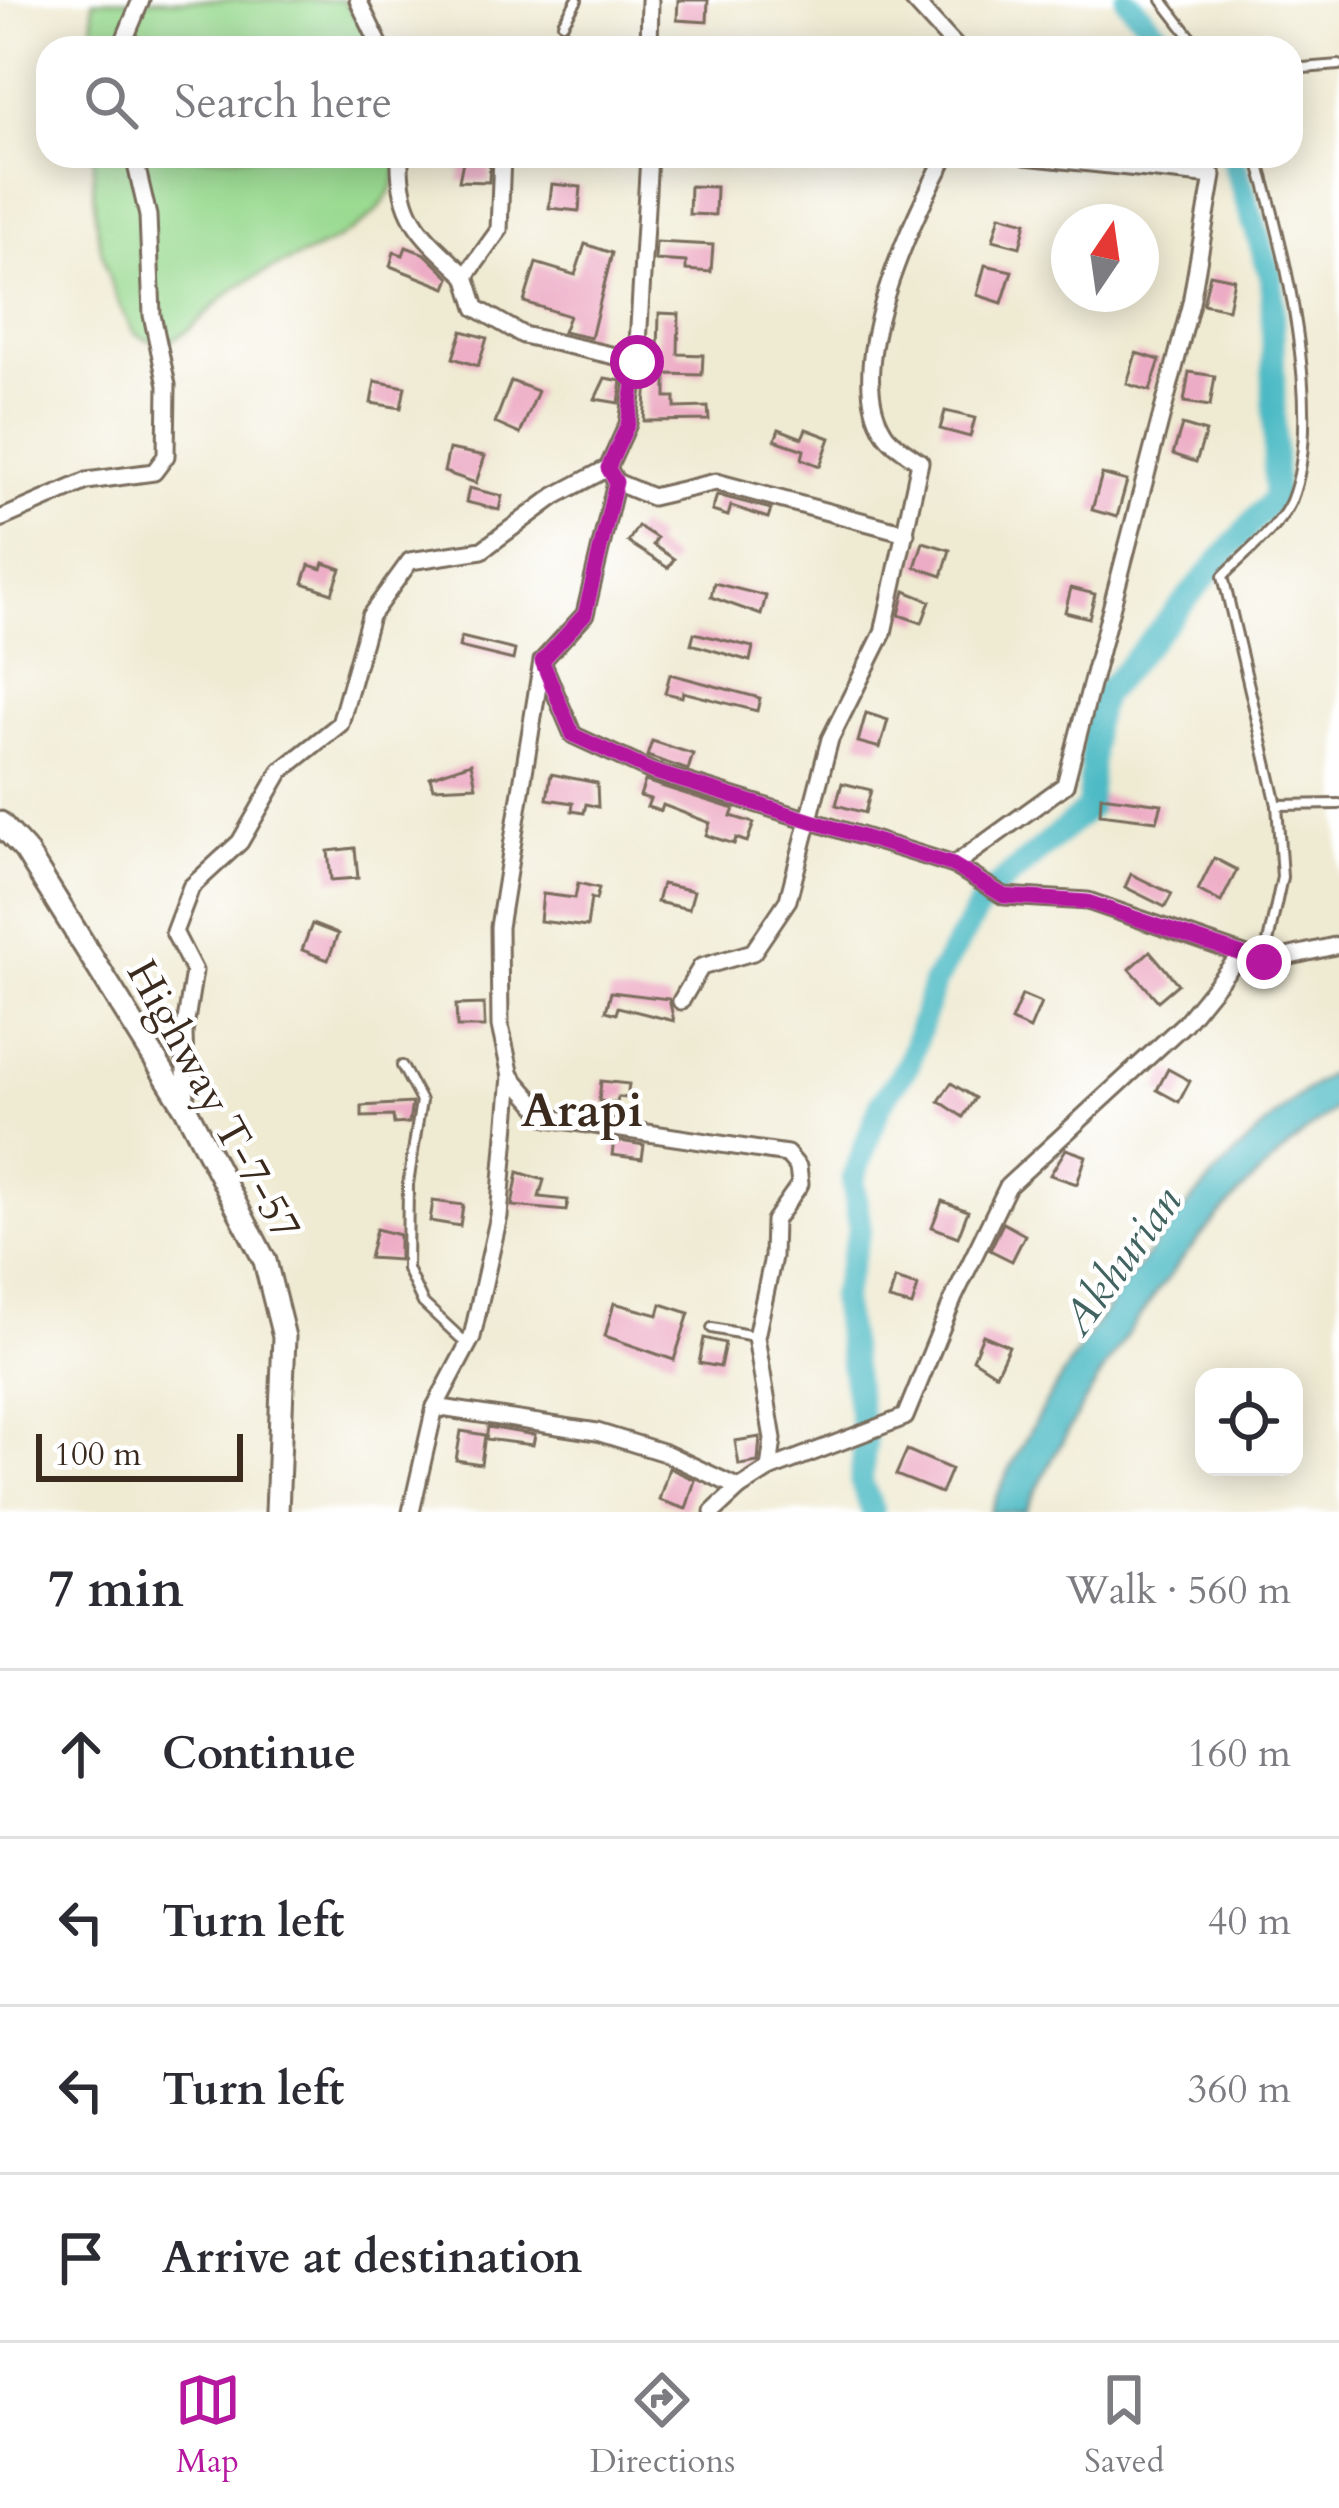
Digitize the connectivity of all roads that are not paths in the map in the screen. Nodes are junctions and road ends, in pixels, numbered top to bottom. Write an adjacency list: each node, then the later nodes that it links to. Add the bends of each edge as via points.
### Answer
1 (141, 0): 8 (street)
2 (358, 0): 9 (street)
3 (577, 0): 7 (lane)
4 (650, 0): 10 (street)
5 (914, 0): 11 (street)
6 (1162, 0): 12 (lane)
7 (562, 22)
8 (127, 36)
9 (375, 36)
10 (649, 36)
11 (946, 36)
12 (1190, 36)
13 (1339, 65): 14 (lane)
14 (1303, 69)
15 (137, 168): 25 (street, via 167,385 166,456 154,472 87,481)
16 (400, 168): 22 (street, via 399,192 417,231)
17 (502, 168): 22 (street, via 499,230)
18 (648, 168): 23 (street)
19 (939, 168): 26 (street, via 908,226 871,349 876,415 886,436 920,462)
20 (1138, 168): 32 (street, via 1213,176 1191,303 1065,785)
21 (1261, 168): 29 (lane, via 1288,261 1303,453 1290,505 1223,576)
22 (466, 276): 23 (street, via 476,308 524,335)
23 (637, 362): 24 (street)
24 (612, 475): 26 (street, via 652,497 716,482); 27 (street, via 585,614); 39 (street, via 555,496 482,550 410,561 370,616 340,724 281,771 240,842 191,886 174,932 194,971 184,1033)
25 (0, 519)
26 (906, 533): 30 (street, via 883,633 830,739)
27 (542, 661): 30 (street, via 573,735 651,771); 38 (street, via 500,927 500,1026)
28 (1339, 804): 29 (lane)
29 (1277, 805): 35 (lane, via 1282,877)
30 (805, 822): 32 (street); 36 (street, via 788,900 753,952 701,967)
31 (0, 823): 39 (street, Highway T-7-57, via 25,850)
32 (953, 865): 34 (street, via 1004,896 1088,902)
33 (1339, 945): 35 (street)
34 (1240, 955): 35 (street); 44 (street, via 1185,1022 1008,1186 905,1417)
35 (1264, 962)
36 (681, 1001)
37 (402, 1066): 42 (lane, via 421,1101 406,1269 423,1303)
38 (511, 1076): 41 (street, via 548,1118 787,1154 800,1184 774,1221); 42 (street, via 499,1216)
39 (186, 1109): 46 (street, Highway T-7-57, via 265,1261 284,1337)
40 (712, 1328): 41 (lane)
41 (756, 1337): 44 (street, via 773,1439)
42 (468, 1345): 43 (street)
43 (435, 1407): 45 (street, via 597,1432); 47 (street)
44 (769, 1469): 45 (street)
45 (739, 1488): 48 (street)
46 (277, 1512)
47 (411, 1512)
48 (713, 1512)

